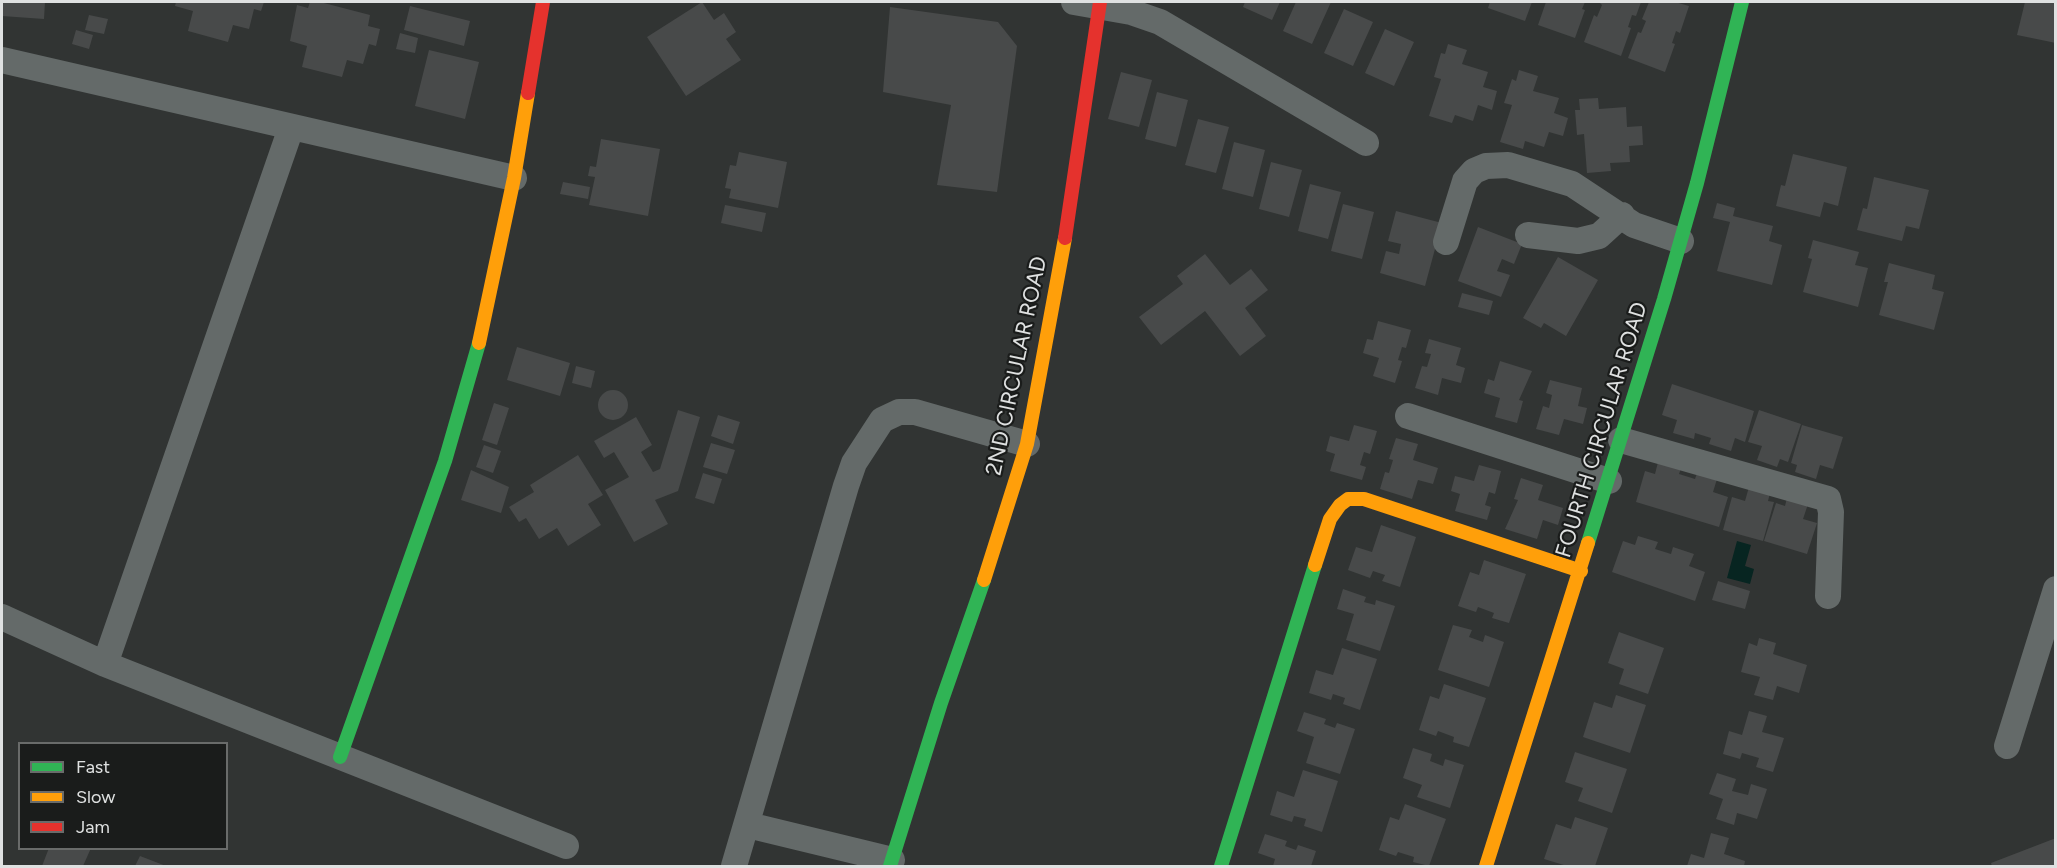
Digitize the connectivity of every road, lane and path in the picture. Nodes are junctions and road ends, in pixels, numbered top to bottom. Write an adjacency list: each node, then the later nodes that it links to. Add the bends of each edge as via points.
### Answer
1 (543, 2): 7 (street)
2 (1742, 2): 10 (street, FOURTH CIRCULAR ROAD)
3 (1091, 3): 6 (street, via 1160,22); 14 (street, 2ND CIRCULAR ROAD, via 1072,202)
4 (2, 60): 5 (street)
5 (291, 128): 7 (street); 20 (street)
6 (1366, 143)
7 (514, 178): 22 (street, via 487,316 445,461)
8 (1622, 215): 9 (street, via 1599,236 1578,241); 10 (street, via 1634,225); 11 (street, via 1572,184 1508,165 1486,166 1465,181)
9 (1528, 235)
10 (1681, 241): 13 (street, FOURTH CIRCULAR ROAD)
11 (1446, 242)
12 (1408, 416): 15 (street)
13 (1621, 440): 15 (street, FOURTH CIRCULAR ROAD); 18 (street, via 1828,499)
14 (1027, 444): 23 (street, via 915,412 899,412 882,420 854,463 846,486); 25 (street, 2ND CIRCULAR ROAD)
15 (1609, 481): 16 (street, FOURTH CIRCULAR ROAD)
16 (1581, 571): 27 (street, via 1364,499 1348,499 1340,505 1330,519); 28 (street, FOURTH CIRCULAR ROAD)
17 (2055, 590): 21 (street)
18 (1828, 596)
19 (2, 617): 20 (street)
20 (105, 664): 22 (street)
21 (2007, 746)
22 (340, 757): 24 (street)
23 (748, 825): 25 (street); 26 (street)
24 (566, 846)
25 (891, 863)
26 (734, 867)
27 (1221, 867)
28 (1486, 867)

